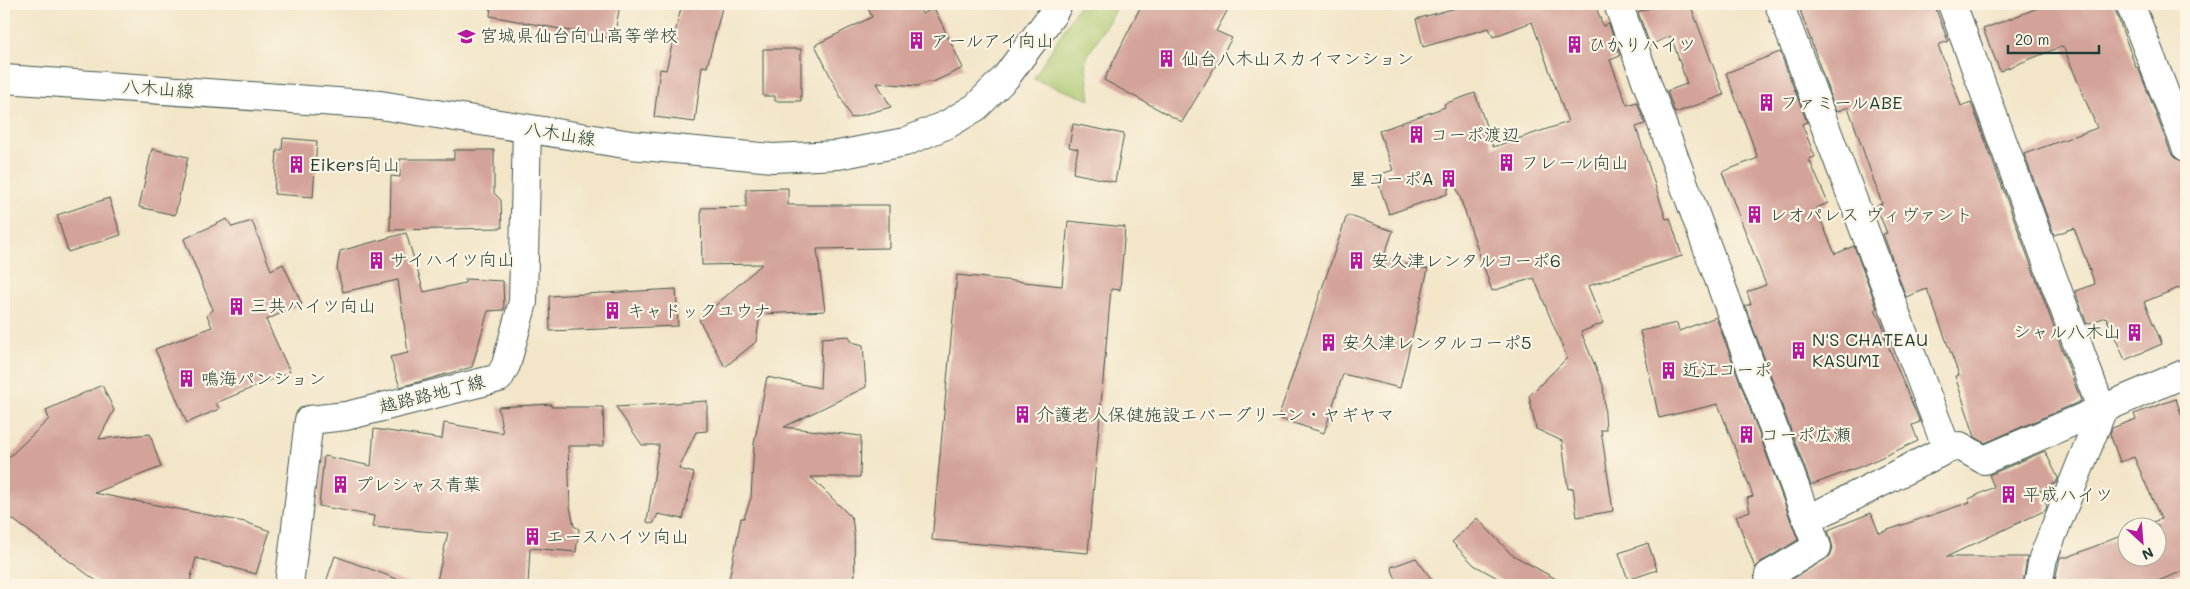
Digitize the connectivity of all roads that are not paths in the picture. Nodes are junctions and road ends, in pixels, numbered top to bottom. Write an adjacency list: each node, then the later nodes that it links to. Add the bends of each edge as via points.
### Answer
1 (1058, 4): 7 (street, 八木山線, via 1006,77 976,107 948,124 905,142 838,155 774,158 631,145)
2 (1618, 4): 13 (street)
3 (1779, 4): 12 (street)
4 (1952, 4): 11 (street)
5 (2130, 4): 8 (street)
6 (4, 80): 7 (street, 八木山線, via 380,105)
7 (527, 129): 15 (street, 越路路地丁線, via 523,302 506,365 499,378 346,416 309,420)
8 (2186, 147)
9 (2186, 354): 11 (street, via 2145,374)
10 (2186, 373): 11 (street)
11 (2102, 411): 12 (street, via 1984,460 1960,446); 16 (street, via 2043,558)
12 (1947, 449): 13 (street)
13 (1807, 520): 14 (street, via 1817,547)
14 (1769, 575)
15 (289, 585)
16 (2038, 585)

